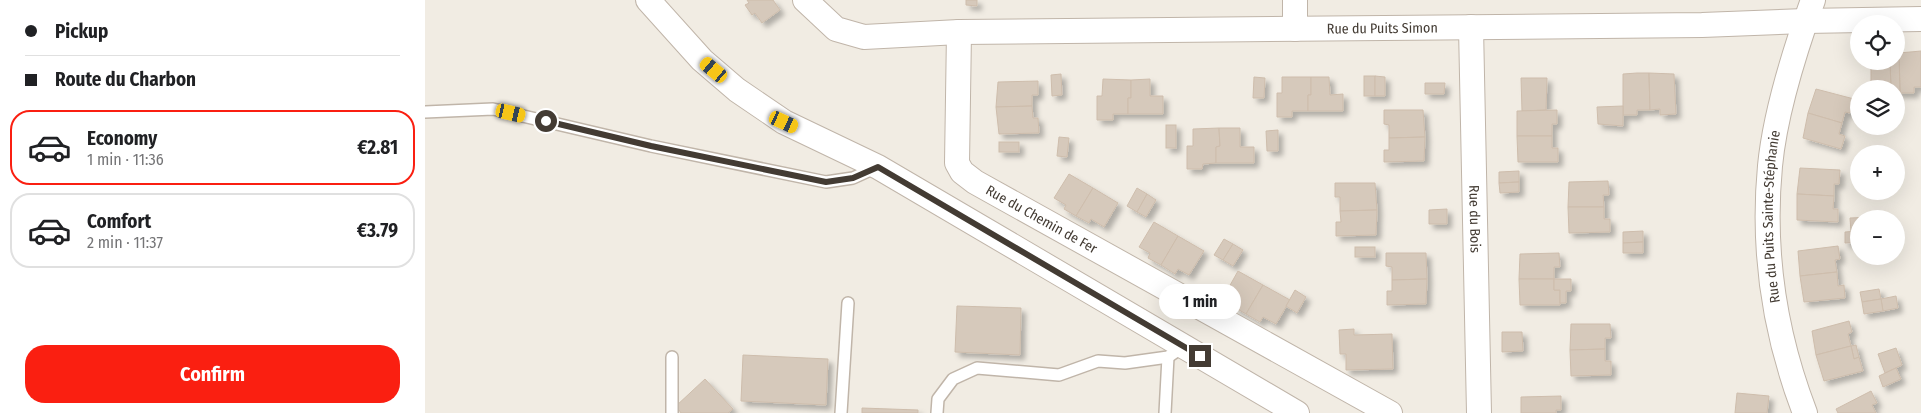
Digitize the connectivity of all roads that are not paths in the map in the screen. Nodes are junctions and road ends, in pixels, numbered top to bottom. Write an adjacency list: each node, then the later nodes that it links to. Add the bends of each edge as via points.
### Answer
1 (648, 0): 10 (street, via 702,60 737,90 784,122)
2 (805, 0): 8 (street, via 836,28 864,36)
3 (1295, 0): 7 (street)
4 (1809, 10): 5 (street, Rue du Puits Simon); 6 (street, Rue du Puits Simon, via 1702,24); 21 (street, Rue du Puits Sainte-Stéphanie, via 1775,129 1767,221 1777,317 1791,377)
5 (1921, 19)
6 (1471, 27): 7 (street, Rue du Puits Simon); 20 (street, Rue du Bois)
7 (1295, 29): 8 (street, Rue du Puits Simon)
8 (959, 32): 19 (street, Rue du Chemin de Fer, via 956,143 957,163 962,172)
9 (425, 112): 10 (lane, via 493,108 651,146 826,182 853,178)
10 (878, 167): 12 (street)
11 (847, 303): 15 (lane)
12 (1176, 352): 16 (lane, via 1125,363 1098,361 1059,375 977,368 953,379 937,399); 17 (lane); 18 (street)
13 (672, 357): 14 (lane)
14 (672, 413)
15 (841, 413)
16 (937, 413)
17 (1165, 413)
18 (1297, 413)
19 (1390, 413)
20 (1479, 413)
21 (1805, 413)

